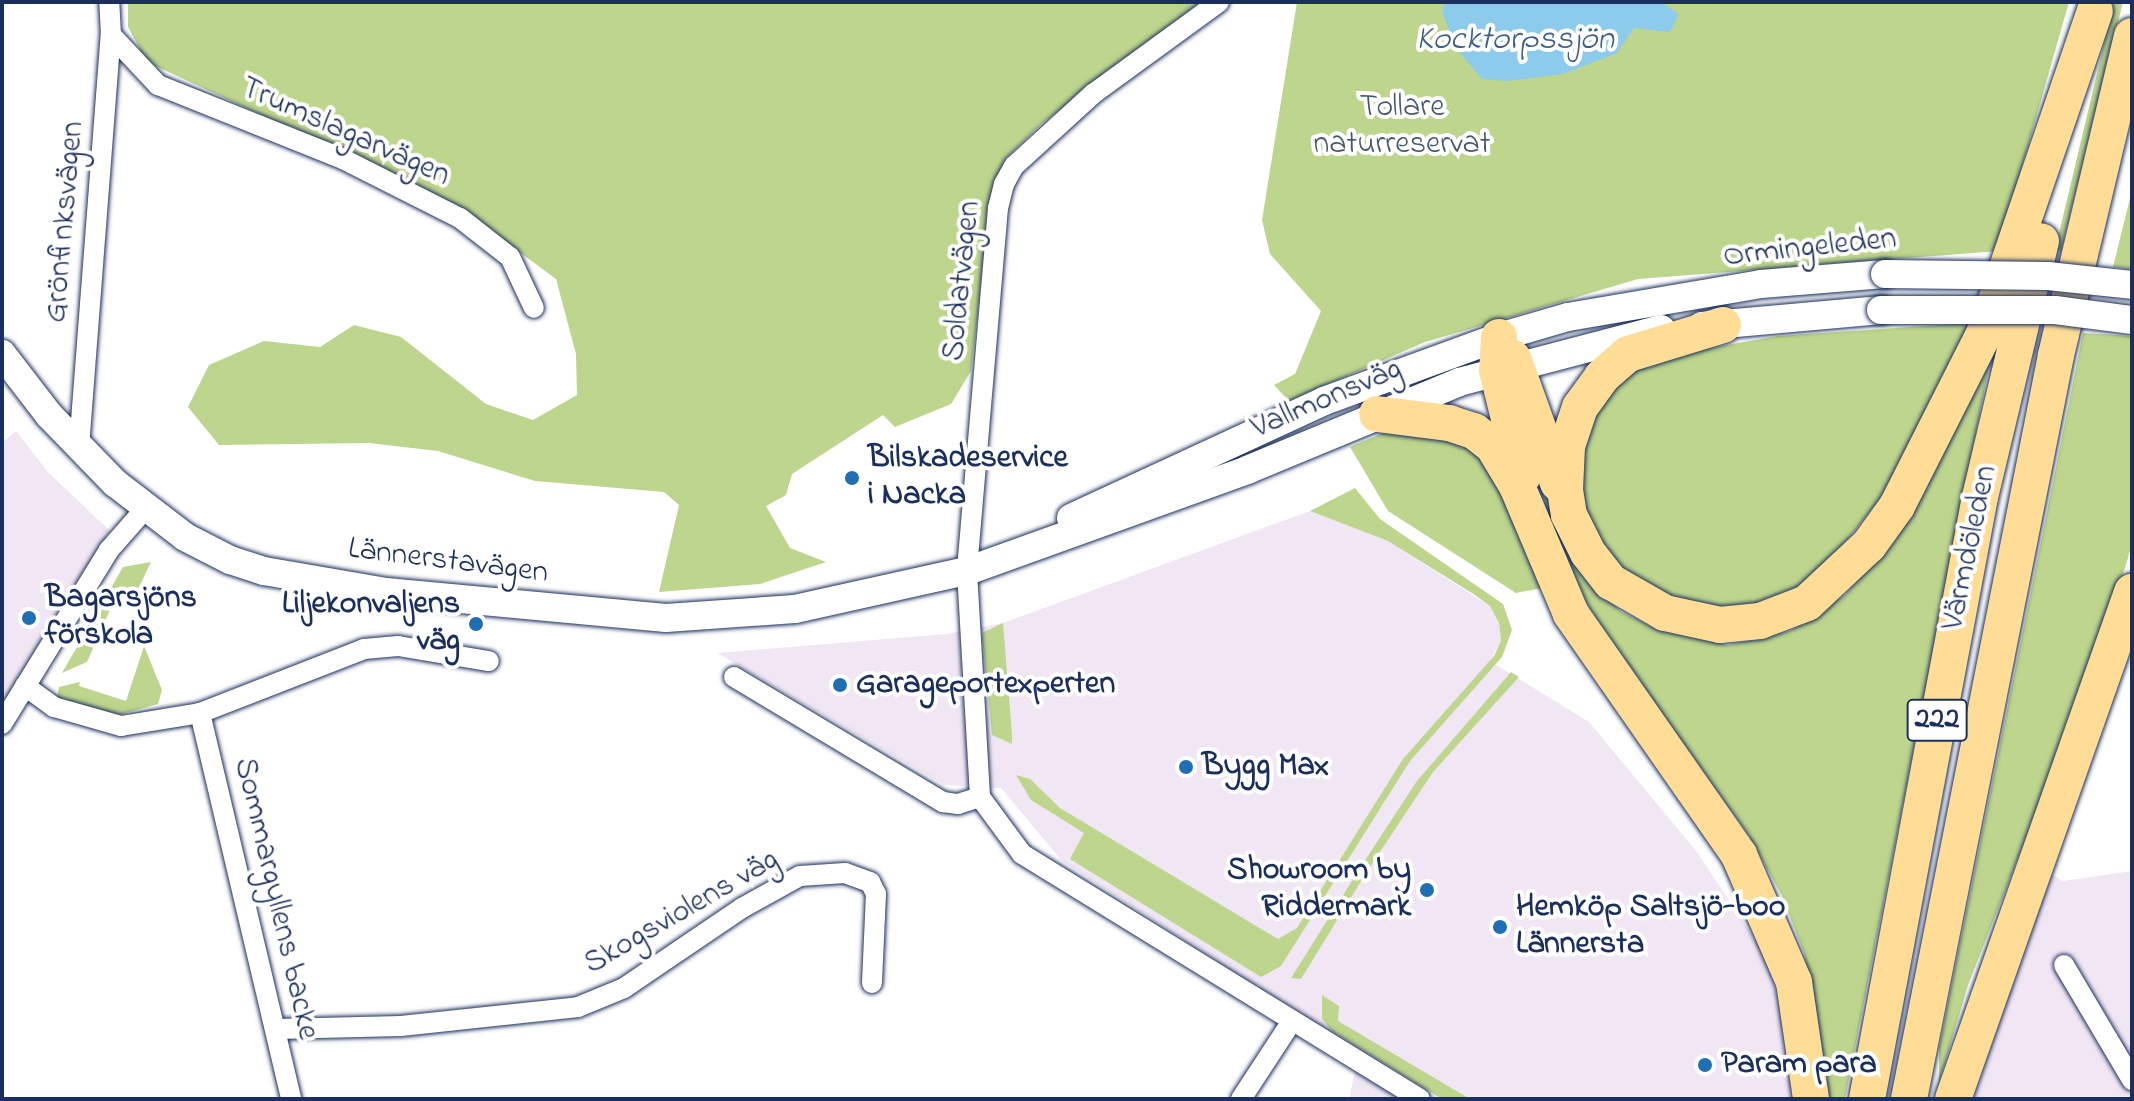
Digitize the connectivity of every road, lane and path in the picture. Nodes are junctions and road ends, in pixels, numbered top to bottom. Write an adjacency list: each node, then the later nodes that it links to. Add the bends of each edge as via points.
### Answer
1 (109, 2): 4 (street, Grönfinksvägen)
2 (1219, 2): 17 (street, Soldatvägen, via 1094,93 1014,166 1004,184)
3 (2096, 6): 15 (highway, via 1985,332 1897,506 1837,578 1807,603 1760,621 1720,625 1665,613 1611,582); 34 (highway, Värmdöleden / 222, via 1980,497)
4 (111, 35): 7 (street, Trumslagarvägen, via 158,85 343,159 460,218 510,257); 13 (street, Grönfinksvägen)
5 (2132, 36): 35 (highway, Värmdöleden / 222, via 2053,371)
6 (2132, 285): 11 (main road, Ormingeleden, bridge, via 2048,276 1885,274 1761,284 1568,317)
7 (534, 308)
8 (2132, 320): 9 (main road, Ormingeleden, bridge, via 2055,310 1881,310)
9 (1723, 325): 11 (main road, Vallmonsväg, via 1660,329); 15 (highway, via 1628,354 1602,377 1580,407 1567,446)
10 (2, 354): 13 (main road, Lännerstavägen)
11 (1504, 358): 12 (main road, Vallmonsväg); 15 (highway); 16 (highway); 17 (main road, via 1324,401 1144,480)
12 (1377, 414): 16 (highway, via 1416,416 1474,431 1493,446 1517,486); 17 (main road, Vallmonsväg, via 1247,470)
13 (79, 447): 14 (main road, Lännerstavägen)
14 (145, 509): 17 (main road, Lännerstavägen, via 185,537 264,571 400,594 600,614 666,618 795,609); 21 (street, via 109,550)
15 (1569, 515)
16 (1540, 545): 33 (highway, via 1571,614 1596,653 1739,855 1794,982)
17 (967, 571): 24 (street, Soldatvägen)
18 (2132, 592): 36 (highway)
19 (489, 661): 22 (street, via 398,646 364,649)
20 (734, 677): 24 (street, via 943,802)
21 (25, 686): 22 (street, via 54,707 107,725); 23 (street)
22 (200, 713): 28 (street, Sommargyllens backe)
23 (2, 724)
24 (980, 797): 27 (street, via 1022,854)
25 (2064, 965): 29 (street)
26 (872, 983): 28 (street, Skogsviolens väg, via 876,894 870,882 845,873 800,876 742,908 624,988 578,1007 401,1026)
27 (1292, 1021): 31 (street); 32 (street)
28 (277, 1029): 30 (street, Sommargyllens backe)
29 (2132, 1080)
30 (291, 1099)
31 (1241, 1099)
32 (1420, 1099)
33 (1811, 1099)
34 (1867, 1099)
35 (1909, 1099)
36 (1953, 1099)

